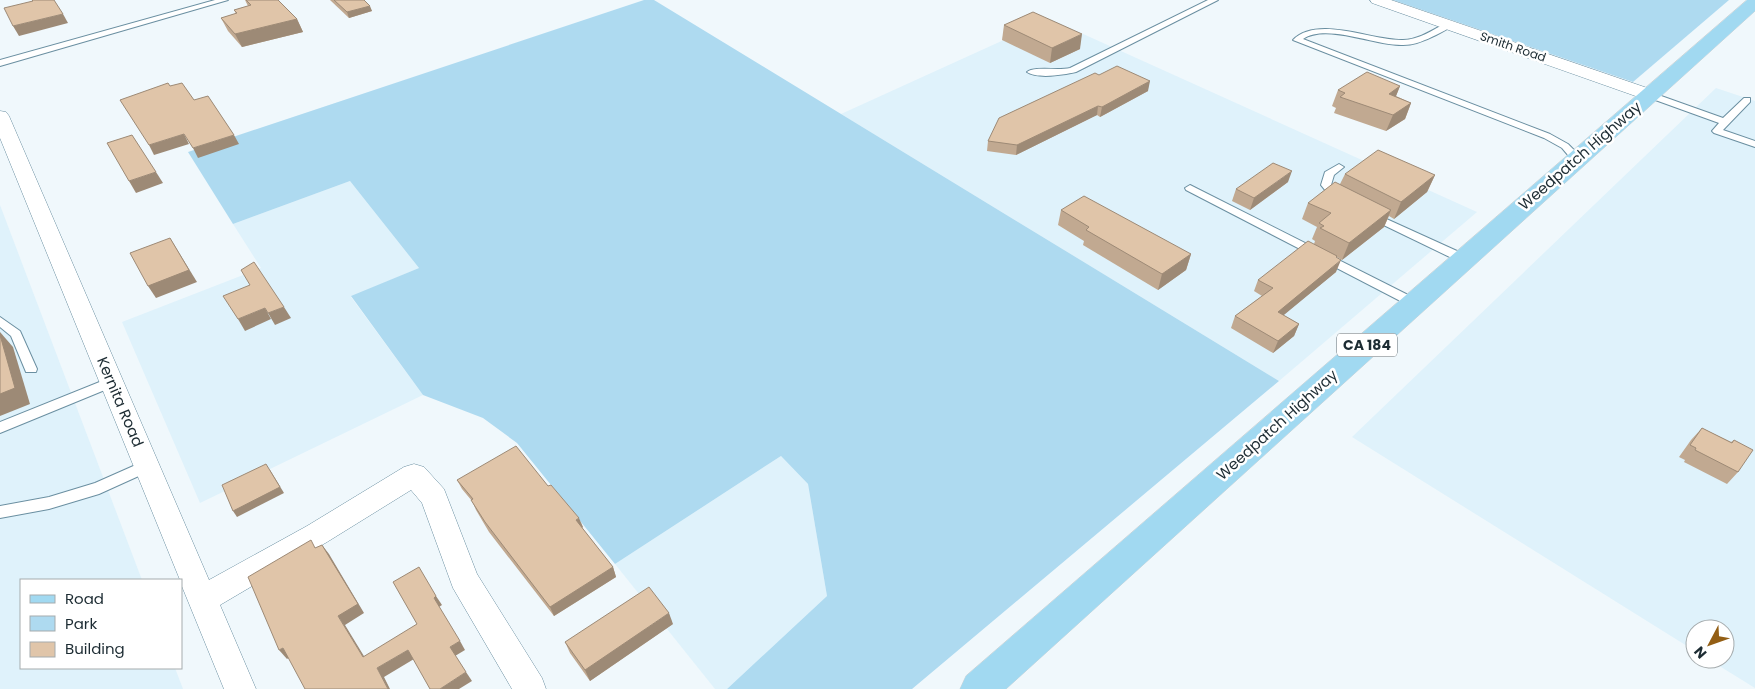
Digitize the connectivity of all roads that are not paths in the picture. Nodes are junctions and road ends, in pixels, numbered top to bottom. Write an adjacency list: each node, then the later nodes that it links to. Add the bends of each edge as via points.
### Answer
1 (224, 0): 6 (lane)
2 (1214, 0): 7 (lane, via 1073,70)
3 (1377, 0): 5 (street, Smith Road)
4 (1755, 2): 8 (main road, Weedpatch Highway / CA 184)
5 (1449, 25): 8 (street, Smith Road); 13 (lane, via 1416,41 1402,43 1326,32 1308,33 1297,40 1547,136 1565,146)
6 (0, 63)
7 (1031, 72)
8 (1650, 95): 10 (lane); 13 (main road, Weedpatch Highway / CA 184)
9 (1747, 100): 10 (lane)
10 (1725, 122): 12 (lane, via 1718,131)
11 (3, 129): 20 (street, Kernita Road)
12 (1755, 144)
13 (1577, 159): 16 (main road, Weedpatch Highway / CA 184)
14 (1339, 167): 16 (lane, via 1330,174 1326,185 1335,197)
15 (1190, 188): 17 (lane)
16 (1464, 259): 17 (main road, Weedpatch Highway / CA 184)
17 (1414, 303): 27 (main road, Weedpatch Highway / CA 184)
18 (0, 321): 19 (lane, via 16,334)
19 (31, 370)
20 (112, 382): 21 (lane); 22 (street, Kernita Road)
21 (0, 428)
22 (147, 466): 23 (lane, via 99,488 49,503); 24 (street, Kernita Road)
23 (0, 512)
24 (203, 599): 25 (street, Kernita Road); 26 (street, via 414,475 434,497 464,579)
25 (240, 689)
26 (530, 689)
27 (979, 689)

